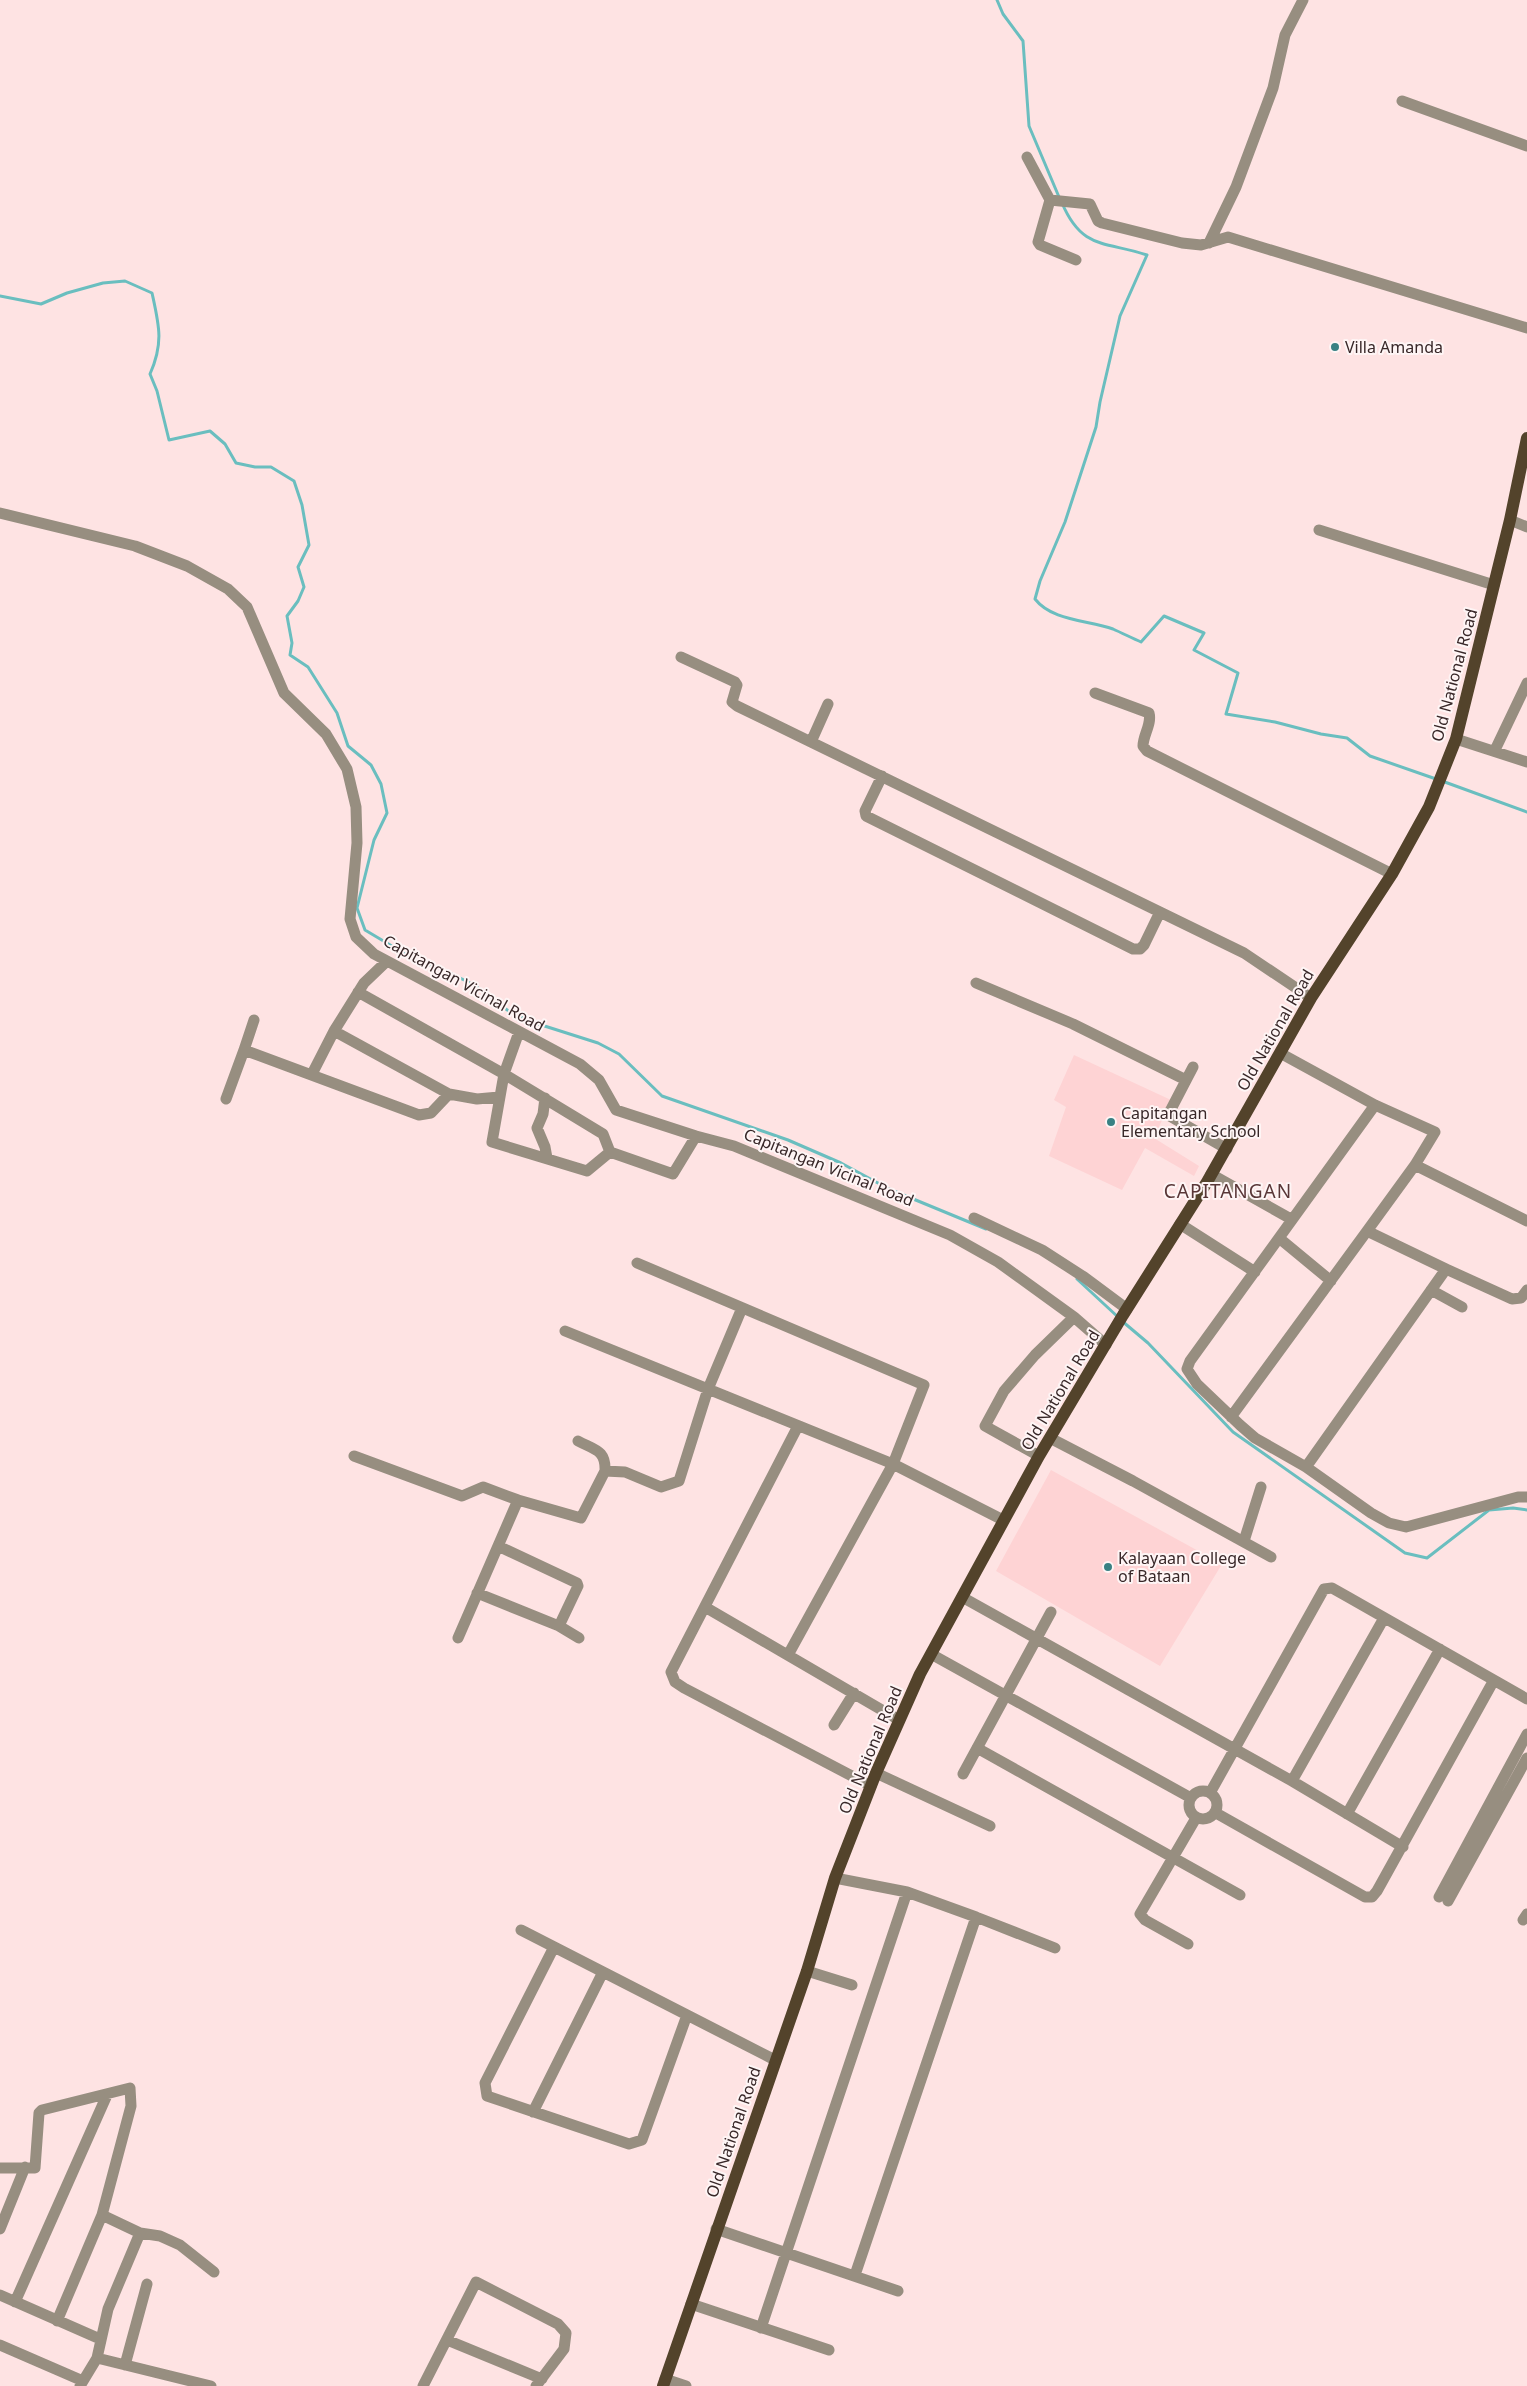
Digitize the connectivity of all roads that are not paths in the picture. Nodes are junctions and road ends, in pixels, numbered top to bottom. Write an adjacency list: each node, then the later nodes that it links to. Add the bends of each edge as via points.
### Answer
1 (1303, 0): 6 (street, via 1285,35 1273,88 1236,187)
2 (1402, 101): 3 (street)
3 (1527, 146)
4 (1027, 157): 5 (street)
5 (1050, 200): 6 (street, via 1090,204 1102,223 1182,243); 7 (street, via 1038,242)
6 (1209, 243): 8 (street, via 1228,237)
7 (1076, 260)
8 (1527, 328)
9 (1527, 438): 11 (main road, Old National Road)
10 (0, 513): 26 (street, Capitangan Vicinal Road, via 80,531 187,566 228,589 247,608 284,693 326,734 348,769 356,807 357,843 350,919 356,937)
11 (1510, 520): 12 (street); 14 (main road, Old National Road)
12 (1527, 527)
13 (1319, 530): 14 (street)
14 (1494, 585): 19 (main road, Old National Road)
15 (681, 657): 20 (street, via 735,682 732,702 737,706)
16 (1527, 685): 21 (street)
17 (1094, 692): 24 (street, via 1149,713 1143,739 1147,751)
18 (828, 704): 20 (street)
19 (1456, 739): 21 (street); 24 (main road, Old National Road, via 1429,807)
20 (811, 742): 23 (street)
21 (1495, 750): 22 (street)
22 (1527, 762)
23 (882, 776): 25 (street); 25 (street, via 866,816 1026,897 1133,949 1144,945)
24 (1392, 874): 29 (main road, Old National Road)
25 (1160, 912): 29 (street, via 1244,953)
26 (387, 961): 28 (street); 32 (street, Capitangan Vicinal Road)
27 (976, 983): 38 (street, via 1072,1024)
28 (358, 992): 31 (street); 37 (street)
29 (1311, 998): 34 (main road, Old National Road)
30 (254, 1020): 33 (street)
31 (334, 1031): 36 (street); 39 (street)
32 (519, 1032): 37 (street); 44 (street, Capitangan Vicinal Road, via 580,1064 599,1080 616,1110)
33 (244, 1050): 36 (street); 42 (street)
34 (1280, 1053): 43 (street); 45 (main road, Old National Road)
35 (1193, 1067): 38 (street)
36 (312, 1074): 39 (street, via 419,1115 431,1113)
37 (504, 1074): 40 (street); 41 (street)
38 (1186, 1080): 45 (street, via 1168,1115)
39 (450, 1094): 40 (street, via 478,1100)
40 (499, 1097): 47 (street, via 492,1142)
41 (545, 1098): 46 (street, via 603,1134); 47 (street, via 537,1128)
42 (226, 1099)
43 (1376, 1105): 48 (street, via 1435,1132); 51 (street)
44 (696, 1136): 46 (street, via 673,1174); 65 (street, Capitangan Vicinal Road, via 734,1146 950,1235 998,1262)
45 (1226, 1149): 49 (main road, Old National Road)
46 (610, 1152): 47 (street, via 587,1170)
47 (547, 1158)
48 (1415, 1164): 52 (street); 54 (street)
49 (1211, 1174): 51 (street); 53 (main road, Old National Road)
50 (974, 1218): 64 (street, via 1042,1250 1084,1277)
51 (1291, 1219): 55 (street)
52 (1527, 1221)
53 (1180, 1224): 58 (street); 64 (main road, Old National Road)
54 (1367, 1232): 57 (street); 59 (street)
55 (1278, 1238): 58 (street); 59 (street)
56 (637, 1263): 63 (street)
57 (1446, 1269): 60 (street); 61 (street, via 1512,1298 1521,1298)
58 (1255, 1272): 69 (street, via 1190,1361 1188,1369 1197,1384)
59 (1331, 1281): 69 (street)
60 (1431, 1290): 62 (street); 76 (street)
61 (1527, 1290)
62 (1462, 1307)
63 (742, 1308): 68 (street); 75 (street, via 924,1385)
64 (1125, 1312): 67 (main road, Old National Road)
65 (1074, 1317): 67 (street, Capitangan Vicinal Road); 74 (street, via 1004,1391 985,1426)
66 (565, 1331): 68 (street)
67 (1106, 1345): 71 (main road, Old National Road)
68 (708, 1389): 70 (street); 77 (street, via 679,1481 661,1487 625,1472)
69 (1231, 1417): 76 (street, via 1255,1438)
70 (798, 1426): 75 (street); 87 (street)
71 (1050, 1438): 74 (main road, Old National Road); 82 (street)
72 (578, 1441): 77 (street, via 600,1452 605,1459)
73 (354, 1456): 80 (street, via 462,1496 483,1487)
74 (1040, 1456): 81 (main road, Old National Road)
75 (893, 1464): 81 (street); 96 (street)
76 (1306, 1467): 79 (street, via 1371,1513 1389,1523 1406,1527)
77 (604, 1471): 80 (street, via 581,1518)
78 (1261, 1487): 82 (street)
79 (1527, 1497)
80 (518, 1500): 83 (street)
81 (1003, 1520): 86 (main road, Old National Road)
82 (1244, 1541): 84 (street)
83 (498, 1546): 85 (street); 90 (street, via 577,1583)
84 (1271, 1557)
85 (477, 1593): 90 (street); 91 (street)
86 (962, 1597): 93 (street); 95 (main road, Old National Road)
87 (705, 1607): 96 (street); 110 (street, via 671,1672 675,1682)
88 (1051, 1612): 93 (street)
89 (1384, 1618): 94 (street); 105 (street, via 1332,1588 1324,1589); 109 (street)
90 (559, 1626): 92 (street)
91 (458, 1638)
92 (579, 1638)
93 (1037, 1640): 99 (street); 105 (street)
94 (1440, 1649): 97 (street); 114 (street)
95 (931, 1654): 99 (street); 101 (main road, Old National Road)
96 (788, 1655): 98 (street)
97 (1494, 1680): 100 (street); 117 (street)
98 (854, 1693): 101 (street); 102 (street)
99 (1006, 1696): 104 (street); 112 (street)
100 (1527, 1699)
101 (899, 1720): 107 (main road, Old National Road)
102 (834, 1725)
103 (1527, 1734): 106 (street, via 1444,1899)
104 (977, 1748): 108 (street); 118 (street)
105 (1235, 1750): 109 (street); 111 (street)
106 (1527, 1758)
107 (876, 1773): 110 (main road, Old National Road); 116 (street)
108 (963, 1774)
109 (1292, 1781): 114 (street)
110 (871, 1786): 119 (main road, Old National Road)
111 (1210, 1793): 112 (street, via 1197,1792); 113 (street, via 1216,1799)
112 (1191, 1798): 115 (street, via 1188,1807)
113 (1216, 1813): 115 (street, via 1205,1820); 117 (street, via 1365,1897 1377,1891)
114 (1347, 1814): 117 (street)
115 (1196, 1818): 118 (street)
116 (990, 1826)
117 (1403, 1847)
118 (1173, 1858): 121 (street); 124 (street, via 1140,1914)
119 (835, 1878): 120 (street); 127 (main road, Old National Road)
120 (907, 1892): 122 (street); 140 (street)
121 (1240, 1895)
122 (976, 1917): 126 (street); 142 (street)
123 (521, 1930): 125 (street)
124 (1188, 1944)
125 (554, 1947): 128 (street); 133 (street, via 485,2083 487,2096)
126 (1055, 1948)
127 (807, 1971): 129 (street); 131 (main road, Old National Road)
128 (603, 1972): 130 (street); 133 (street)
129 (852, 1985)
130 (687, 2015): 131 (street); 133 (street, via 642,2140 629,2144)
131 (775, 2060): 138 (main road, Old National Road)
132 (107, 2095): 134 (street, via 40,2111 35,2167); 136 (street, via 130,2088 131,2106); 146 (street)
133 (533, 2112)
134 (25, 2167): 135 (street); 137 (street)
135 (0, 2168)
136 (102, 2215): 139 (street); 148 (street)
137 (0, 2229)
138 (716, 2229): 140 (street); 147 (main road, Old National Road)
139 (140, 2233): 141 (street, via 160,2236 180,2245); 150 (street, via 108,2309)
140 (786, 2253): 142 (street); 149 (street)
141 (214, 2272)
142 (855, 2276): 144 (street)
143 (147, 2284): 155 (street)
144 (898, 2291)
145 (0, 2295): 146 (street)
146 (15, 2302): 148 (street)
147 (691, 2304): 149 (street); 156 (main road, Old National Road)
148 (57, 2320): 150 (street)
149 (761, 2328): 153 (street)
150 (100, 2339): 154 (street)
151 (447, 2340): 157 (street); 157 (street, via 476,2282 558,2324 566,2333 564,2348); 160 (street)
152 (0, 2345): 158 (street)
153 (829, 2350)
154 (97, 2358): 155 (street); 158 (street)
155 (125, 2365): 159 (street)
156 (664, 2382): 161 (street)
157 (539, 2383)
158 (82, 2384)
159 (211, 2386)
160 (424, 2386)
161 (686, 2386)

